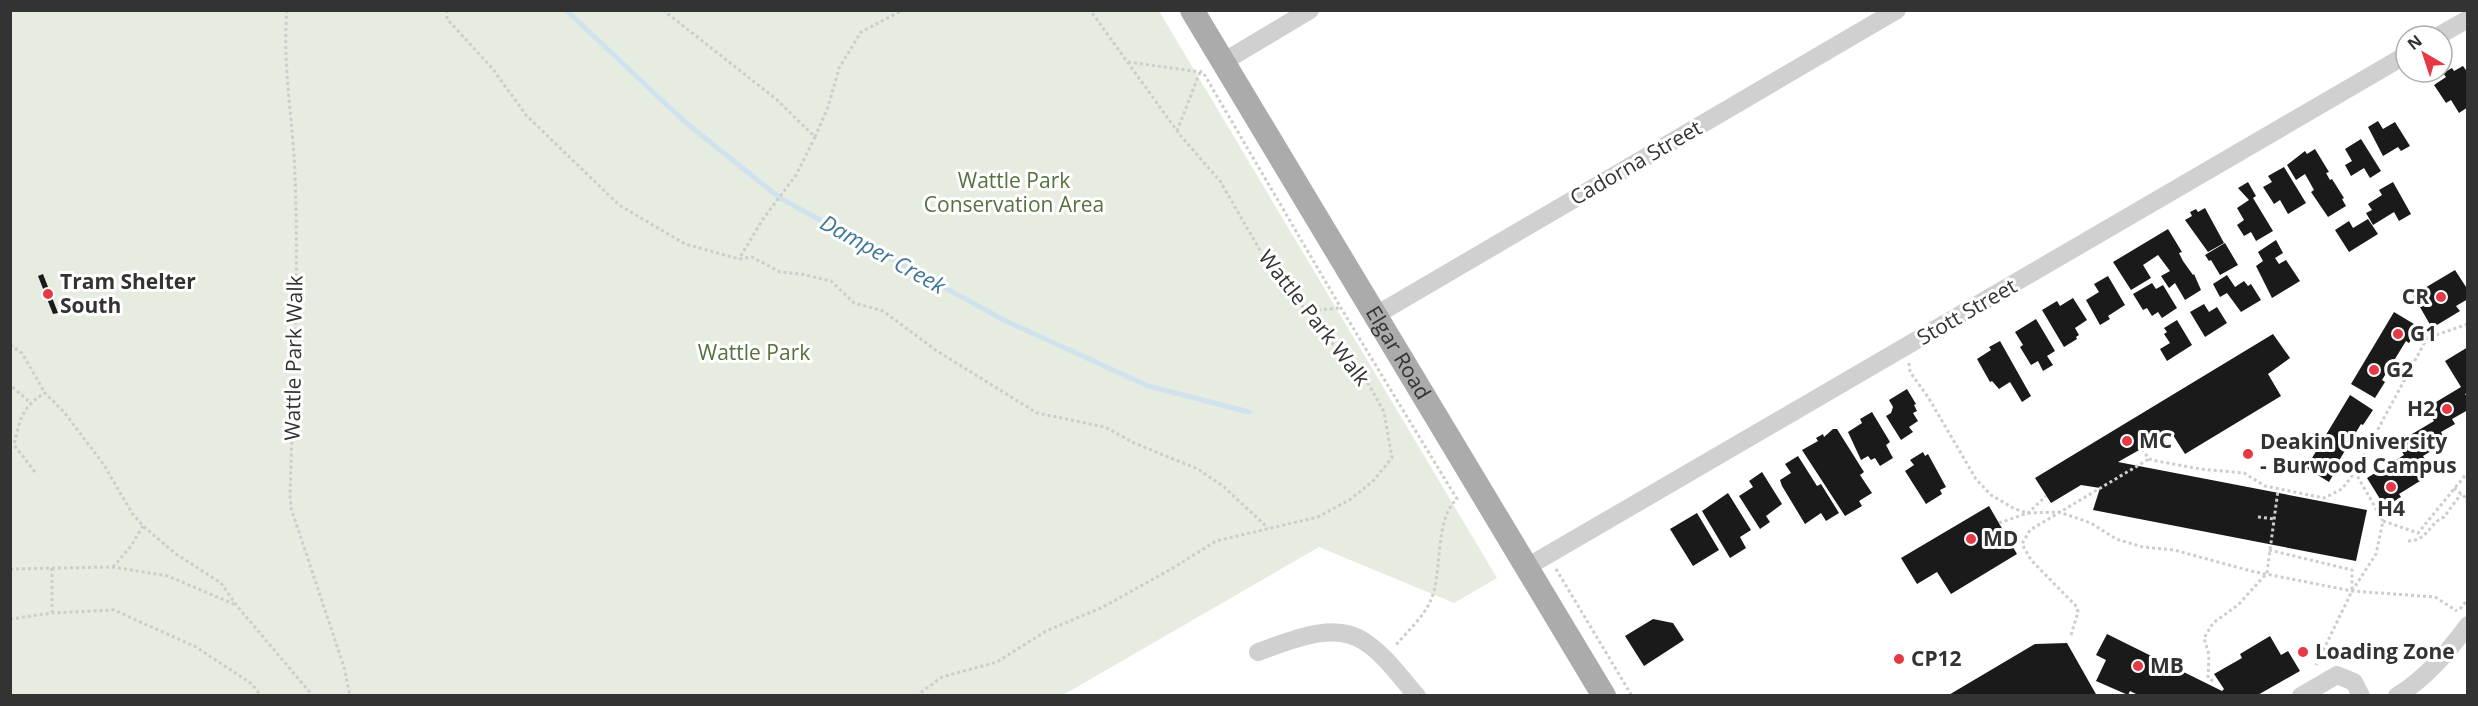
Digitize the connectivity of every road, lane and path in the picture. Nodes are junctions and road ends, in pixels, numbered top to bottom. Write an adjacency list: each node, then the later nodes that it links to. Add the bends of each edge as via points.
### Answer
1 (288, 10): 66 (path, Wattle Park Walk, via 296,306 291,508)
2 (447, 10): 16 (path, via 447,19 492,68 526,115 619,206 685,244)
3 (663, 10): 15 (path, via 776,99)
4 (903, 10): 15 (path, via 861,32 839,68)
5 (1090, 10): 11 (path, Wattle Park Walk)
6 (1192, 10): 13 (main road, Elgar Road)
7 (1310, 10): 13 (street)
8 (1897, 10): 18 (street, Cadorna Street)
9 (2468, 19): 10 (street)
10 (2454, 27)
11 (1128, 62): 13 (path); 14 (path, Wattle Park Walk)
12 (2394, 62): 22 (street, Stott Street)
13 (1208, 69): 14 (path); 17 (path); 18 (main road, Elgar Road)
14 (1177, 131): 19 (path, Wattle Park Walk, via 1220,182 1265,260)
15 (814, 137): 16 (path, via 796,175)
16 (739, 259): 43 (path, via 752,258 780,272 831,281 854,303 883,311 937,351 1037,413 1105,427 1198,469)
17 (1341, 308): 18 (path); 19 (path); 60 (path, via 1457,499 1447,508 1430,603)
18 (1372, 310): 48 (main road, Elgar Road)
19 (1306, 311): 43 (path, Wattle Park Walk, via 1363,374 1383,412 1392,458 1351,499 1318,517)
20 (2468, 324): 29 (path, via 2427,338)
21 (10, 345): 24 (path, via 22,353)
22 (1908, 346): 37 (path, via 1910,372 1976,479 2001,502); 46 (street, Stott Street)
23 (10, 382): 25 (path)
24 (45, 393): 25 (path); 42 (path, via 104,465)
25 (30, 402): 28 (path, via 21,417 14,445)
26 (2142, 449): 27 (path)
27 (2149, 459): 32 (path, via 2244,473); 36 (path)
28 (35, 472)
29 (2355, 472): 32 (path, via 2342,489 2324,498); 40 (path)
30 (2468, 472): 31 (path)
31 (2454, 488): 33 (path); 40 (path, via 2418,533)
32 (2278, 490): 39 (path)
33 (2461, 494): 35 (path); 44 (path, via 2424,537)
34 (2046, 495): 37 (path)
35 (2468, 504)
36 (2059, 512): 37 (path); 51 (path, via 2143,548 2174,550); 58 (path, via 2030,530 2022,544 2031,560 2078,607)
37 (2028, 513): 41 (path)
38 (2258, 517): 39 (path)
39 (2275, 519): 45 (path)
40 (2383, 521): 52 (path, via 2376,554)
41 (1999, 524)
42 (143, 526): 47 (path); 54 (path, via 220,583)
43 (1268, 528): 67 (path, Wattle Park Walk, via 1216,541 1103,607 1046,631 998,662 942,678)
44 (2408, 541)
45 (2269, 550): 51 (path); 52 (path, via 2352,570)
46 (1547, 555): 48 (street, Stott Street); 70 (path)
47 (113, 567): 49 (path); 54 (path, via 168,576)
48 (1527, 567): 69 (main road, Elgar Road)
49 (52, 568): 50 (path); 55 (path)
50 (10, 569)
51 (2267, 573): 52 (path); 62 (path, via 2238,605 2212,623 2204,638 2209,655 2208,678)
52 (2352, 591): 53 (path, via 2435,597 2458,612); 61 (path)
53 (2468, 599)
54 (237, 606): 65 (path)
55 (52, 613): 56 (path); 64 (path, via 114,610 196,646 252,684)
56 (10, 619)
57 (2468, 625): 63 (street)
58 (2071, 635)
59 (1258, 652): 60 (street, via 1305,636 1336,632 1364,641)
60 (1384, 659): 68 (street)
61 (2314, 670)
62 (2213, 681)
63 (2409, 693)
64 (261, 696)
65 (313, 696)
66 (350, 696)
67 (916, 696)
68 (1417, 696)
69 (1604, 696)
70 (1632, 696)
71 (2301, 696): 72 (street, via 2337,675 2354,682)
72 (2361, 696)

